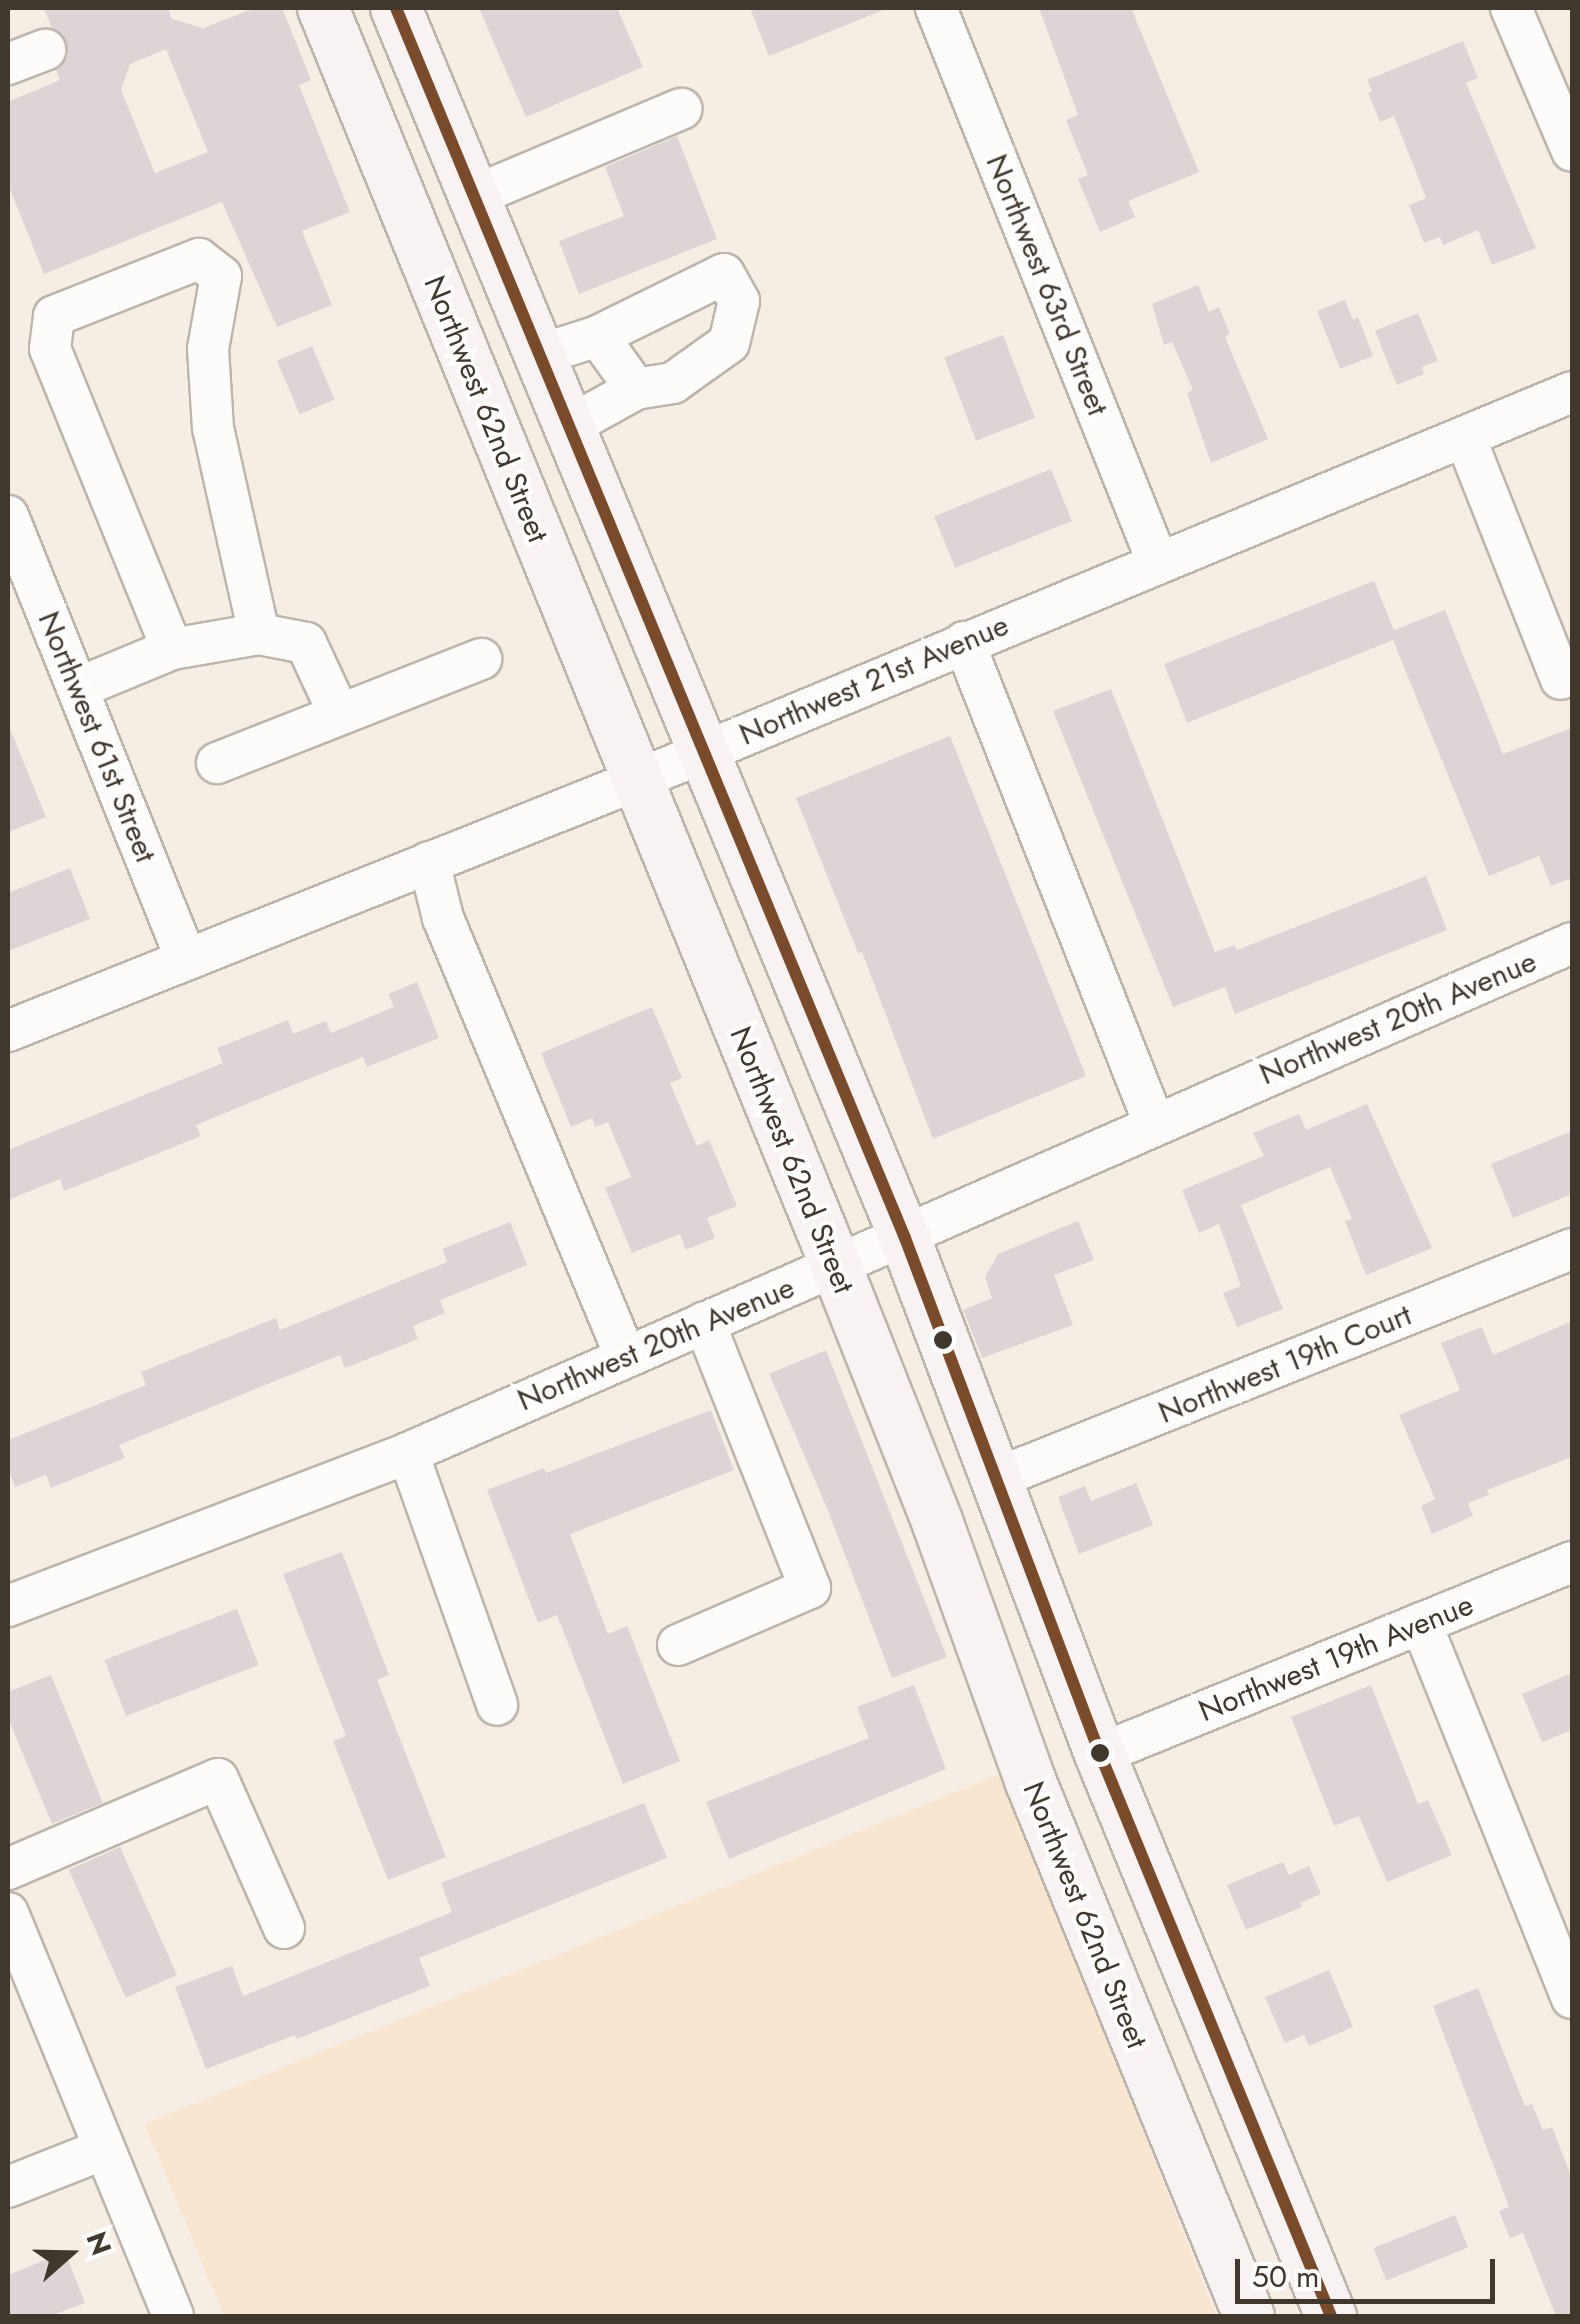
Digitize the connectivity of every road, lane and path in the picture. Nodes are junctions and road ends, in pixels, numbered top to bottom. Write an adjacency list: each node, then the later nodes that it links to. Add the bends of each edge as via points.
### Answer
1 (323, 8): 27 (main road, Northwest 62nd Street)
2 (396, 8): 9 (main road)
3 (936, 8): 17 (street, Northwest 63rd Street)
4 (1510, 8): 8 (street)
5 (45, 50): 6 (street)
6 (8, 64)
7 (682, 108): 9 (street)
8 (1572, 151)
9 (474, 196): 11 (main road)
10 (598, 336): 11 (street); 12 (street); 12 (street, via 724,274 740,302 730,344 673,383)
11 (542, 354): 14 (main road)
12 (636, 388): 14 (street)
13 (1572, 392): 15 (street, Northwest 21st Avenue)
14 (570, 424): 25 (main road)
15 (1464, 436): 17 (street, Northwest 21st Avenue); 22 (street)
16 (8, 516): 23 (street, Northwest 61st Street)
17 (1158, 563): 19 (street, Northwest 21st Avenue)
18 (259, 634): 20 (street); 20 (street, via 212,428 208,349 221,276 199,259 54,316 50,348); 24 (street, via 306,643)
19 (964, 642): 25 (street, Northwest 21st Avenue); 32 (street)
20 (172, 649): 23 (street)
21 (481, 659): 24 (street)
22 (1561, 678)
23 (78, 688): 30 (street, Northwest 61st Street)
24 (339, 714): 26 (street)
25 (703, 752): 27 (street, Northwest 21st Avenue); 33 (main road)
26 (216, 763)
27 (637, 780): 28 (street, Northwest 21st Avenue); 35 (main road, Northwest 62nd Street)
28 (429, 862): 30 (street, Northwest 21st Avenue); 37 (street, via 443,918)
29 (1572, 943): 32 (street, Northwest 20th Avenue)
30 (186, 958): 31 (street, Northwest 21st Avenue)
31 (8, 1031)
32 (1154, 1123): 33 (street, Northwest 20th Avenue)
33 (905, 1238): 35 (street, Northwest 20th Avenue); 39 (main road)
34 (1572, 1250): 39 (street, Northwest 19th Court)
35 (836, 1266): 36 (street, Northwest 20th Avenue); 53 (main road, Northwest 62nd Street, via 1030,1780)
36 (704, 1322): 37 (street, Northwest 20th Avenue); 43 (street, via 810,1588)
37 (624, 1356): 38 (street, Northwest 20th Avenue)
38 (408, 1453): 41 (street, Northwest 20th Avenue); 44 (street)
39 (998, 1478): 45 (main road)
40 (1572, 1562): 42 (street, Northwest 19th Avenue)
41 (8, 1606)
42 (1421, 1623): 45 (street, Northwest 19th Avenue); 49 (street)
43 (678, 1645)
44 (498, 1705)
45 (1100, 1754): 54 (main road)
46 (8, 1870): 48 (street, via 218,1779)
47 (8, 1913): 50 (street)
48 (284, 1928)
49 (1572, 1998)
50 (104, 2149): 51 (street); 52 (street)
51 (8, 2188)
52 (173, 2316)
53 (1249, 2316)
54 (1330, 2316)

